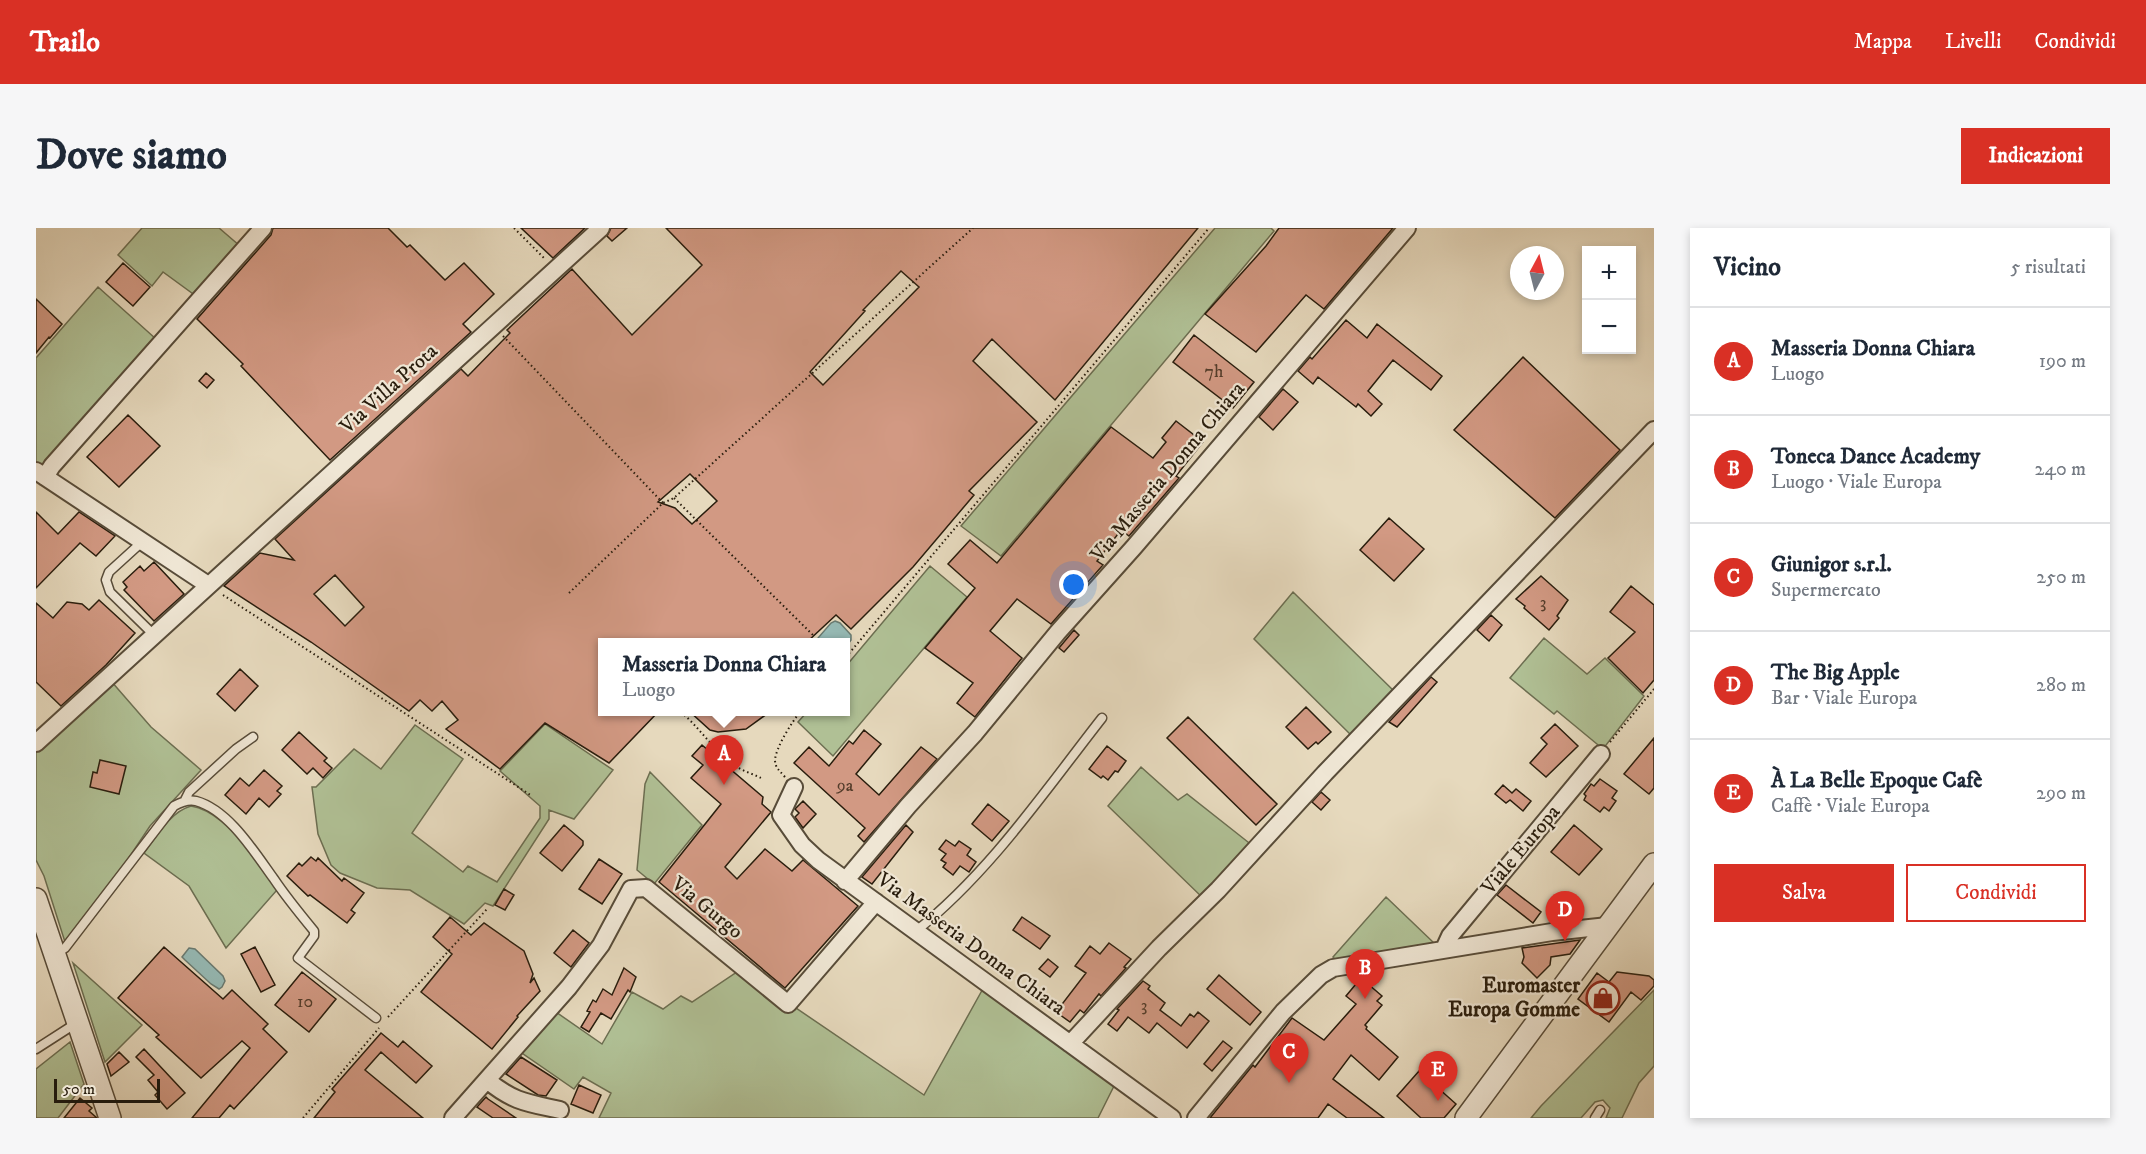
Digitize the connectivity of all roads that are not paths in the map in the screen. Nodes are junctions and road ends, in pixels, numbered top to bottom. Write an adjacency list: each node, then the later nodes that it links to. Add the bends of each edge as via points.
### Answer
1 (263, 228): 5 (street, via 52,466)
2 (601, 228): 7 (street, Via Villa Prota)
3 (1407, 228): 16 (street, Via Masseria Donna Chiara)
4 (1654, 430): 25 (street, Via Masseria Donna Chiara)
5 (40, 474): 6 (street)
6 (142, 542): 7 (street); 8 (lane, via 109,572 106,580 110,592)
7 (208, 585): 8 (street, Via Villa Prota)
8 (154, 635): 11 (street, Via Villa Prota)
9 (1102, 717): 20 (lane, via 990,861)
10 (253, 737): 14 (lane, via 189,792)
11 (36, 742)
12 (1601, 754): 21 (street, Viale Europa, via 1450,936)
13 (794, 787): 16 (street, Via Masseria Donna Chiara, via 782,809 783,820 802,845)
14 (185, 800): 22 (lane, via 157,825 65,948); 23 (lane, via 210,807 235,828 314,931 298,958)
15 (1654, 864): 19 (street)
16 (845, 881): 18 (street, Via Masseria Donna Chiara)
17 (36, 899): 22 (street)
18 (876, 903): 20 (street, Via Masseria Donna Chiara); 27 (street, Via Gurgo, via 788,1004 646,888 632,889 595,953)
19 (1608, 926): 21 (street); 34 (street)
20 (916, 931): 25 (street, Via Masseria Donna Chiara)
21 (1444, 949): 33 (street, via 1348,964 1321,975 1282,1012)
22 (56, 954): 24 (street)
23 (376, 1018)
24 (78, 1022): 26 (lane); 30 (street)
25 (1070, 1044): 32 (street, Via Masseria Donna Chiara)
26 (36, 1049)
27 (487, 1080): 28 (street, via 520,1102); 31 (street, Via Gurgo)
28 (560, 1110)
29 (1600, 1110): 35 (lane)
30 (110, 1118)
31 (453, 1118)
32 (1172, 1118)
33 (1196, 1118)
34 (1466, 1118)
35 (1595, 1118)

